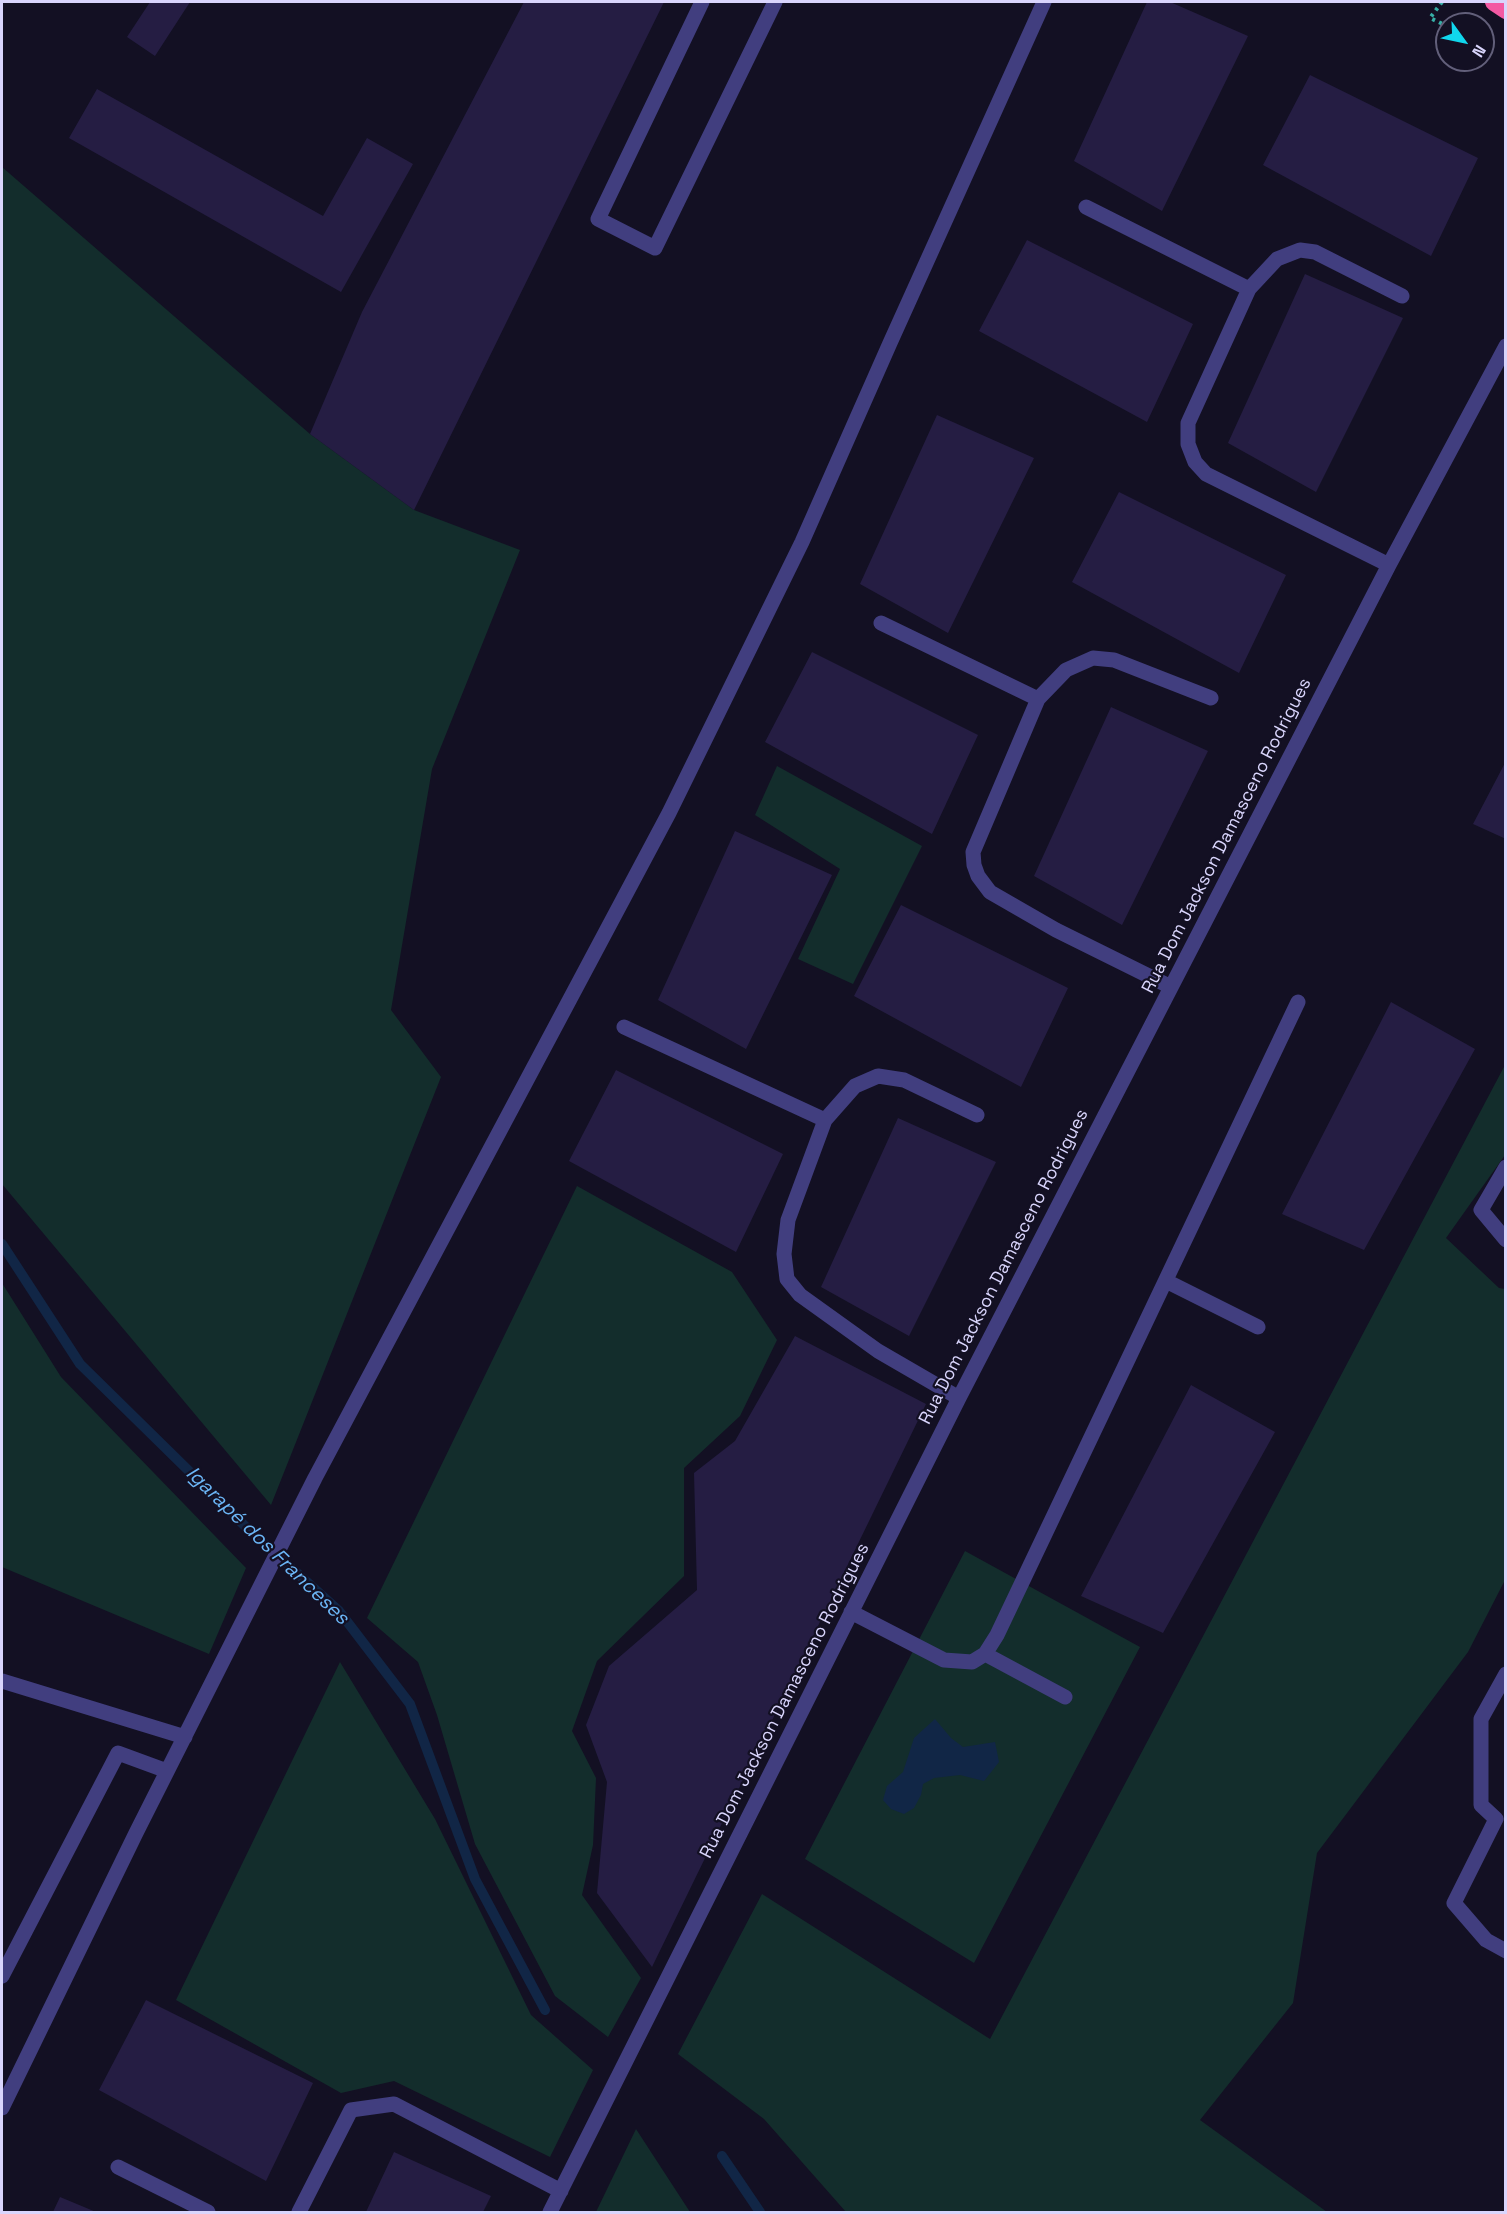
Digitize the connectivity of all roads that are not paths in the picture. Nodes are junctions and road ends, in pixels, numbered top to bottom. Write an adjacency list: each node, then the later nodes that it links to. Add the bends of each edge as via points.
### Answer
1 (702, 2): 2 (street, via 598,219 655,248)
2 (775, 2)
3 (1044, 2): 29 (street, via 802,542 669,813 315,1478)
4 (1494, 2): 5 (highway)
5 (1506, 10)
6 (1086, 207): 7 (street)
7 (1249, 289): 8 (street, via 1277,259 1300,250 1315,252); 10 (street, via 1188,423 1188,444 1195,462 1206,474)
8 (1402, 296)
9 (1506, 346): 10 (street, Rua Dom Jackson Damasceno Rodrigues)
10 (1389, 565): 14 (street, Rua Dom Jackson Damasceno Rodrigues)
11 (881, 623): 13 (street)
12 (1211, 698): 13 (street, via 1113,660 1093,658 1066,670)
13 (1038, 699): 14 (street, via 973,852 978,876 990,892 1056,930)
14 (1171, 987): 23 (street, Rua Dom Jackson Damasceno Rodrigues)
15 (1298, 1002): 21 (street)
16 (624, 1027): 18 (street)
17 (977, 1114): 18 (street, via 904,1080 878,1076 855,1086)
18 (825, 1120): 23 (street, via 788,1220 784,1254 787,1279 800,1295 878,1351)
19 (1506, 1167): 20 (street, via 1481,1210)
20 (1506, 1240)
21 (1166, 1281): 22 (street); 25 (street)
22 (1258, 1327)
23 (959, 1398): 24 (street, Rua Dom Jackson Damasceno Rodrigues)
24 (852, 1612): 25 (street, via 944,1660 972,1662); 35 (street, Rua Dom Jackson Damasceno Rodrigues)
25 (985, 1654): 28 (street)
26 (1506, 1674): 31 (street, via 1481,1719 1481,1805 1496,1819 1454,1903 1486,1940)
27 (2, 1681): 29 (street)
28 (1065, 1697)
29 (185, 1737): 30 (street)
30 (167, 1771): 32 (street, via 118,1753); 33 (street)
31 (1506, 1951)
32 (2, 1976)
33 (2, 2108)
34 (118, 2168): 36 (street)
35 (561, 2191): 37 (street, via 394,2104 351,2110); 38 (street, Rua Dom Jackson Damasceno Rodrigues)
36 (208, 2212)
37 (298, 2212)
38 (550, 2212)

